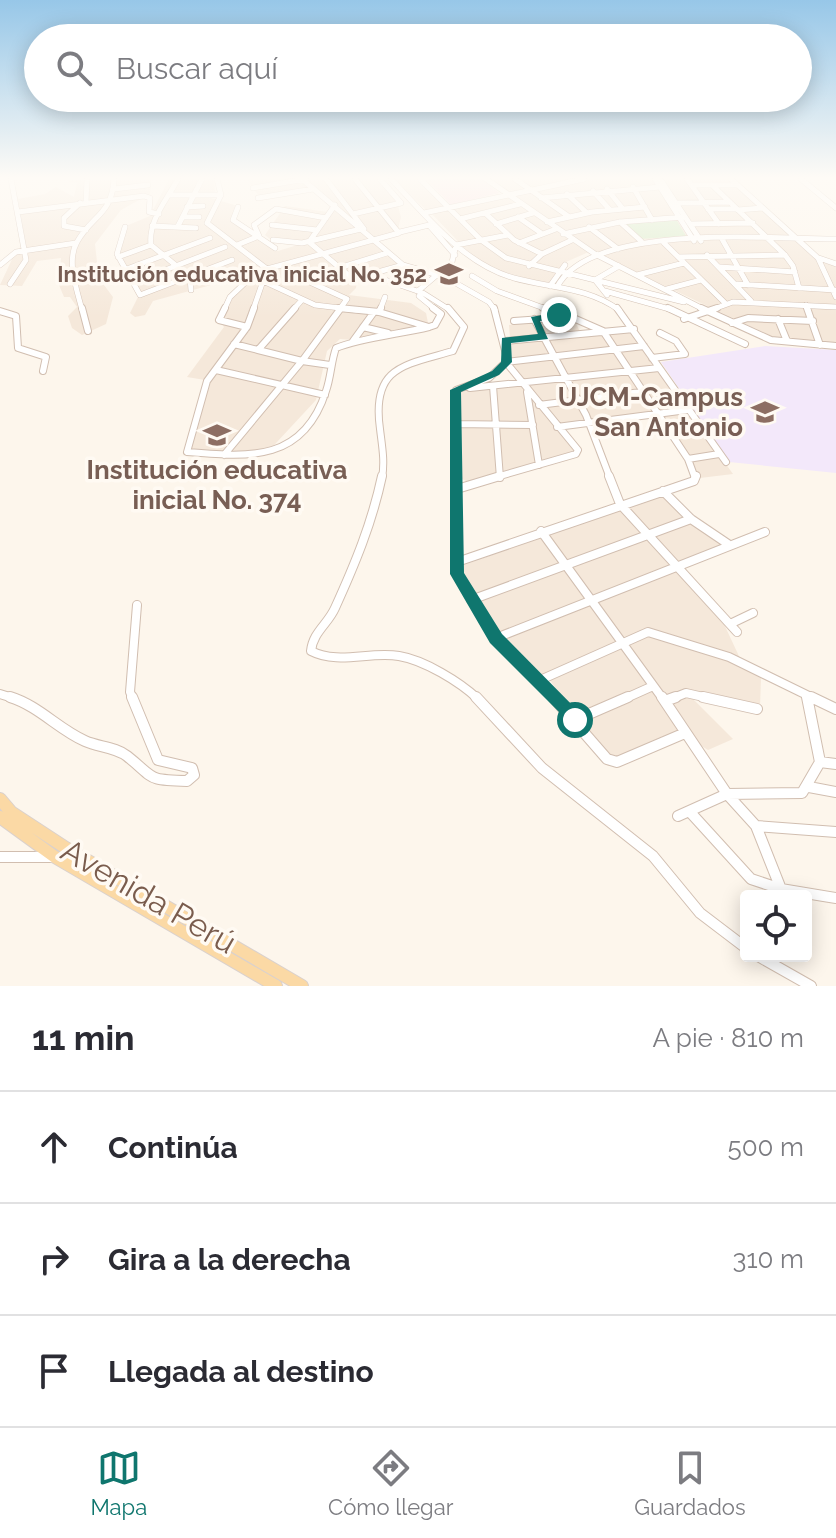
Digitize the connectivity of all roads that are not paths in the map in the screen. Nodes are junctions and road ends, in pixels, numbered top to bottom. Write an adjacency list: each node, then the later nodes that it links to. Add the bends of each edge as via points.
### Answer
1 (20, 225): 60 (street)
2 (64, 225): 32 (street)
3 (90, 225): 32 (street)
4 (210, 225): 55 (street)
5 (241, 225): 38 (street)
6 (254, 225): 38 (street)
7 (272, 225): 33 (street)
8 (321, 225): 33 (street)
9 (356, 225): 30 (street)
10 (359, 225): 30 (street)
11 (394, 225): 34 (street)
12 (429, 225): 65 (street)
13 (429, 225): 34 (street)
14 (436, 225): 56 (street)
15 (466, 225): 47 (street)
16 (497, 225): 37 (street)
17 (530, 225): 35 (street)
18 (551, 225): 31 (street)
19 (601, 225): 28 (street)
20 (623, 225): 49 (street)
21 (686, 225): 42 (street)
22 (691, 225): 42 (street)
23 (755, 225): 40 (street)
24 (782, 225): 41 (street)
25 (152, 226): 26 (street); 54 (street)
26 (178, 226): 29 (street)
27 (125, 227): 70 (street)
28 (589, 227): 36 (street); 58 (street)
29 (196, 228)
30 (361, 229): 46 (street); 51 (street)
31 (556, 229): 35 (street); 36 (street)
32 (86, 230): 52 (street)
33 (317, 230): 51 (street)
34 (400, 232): 46 (street)
35 (541, 233): 53 (street)
36 (563, 234): 48 (street)
37 (508, 235): 47 (street); 53 (street)
38 (259, 236): 55 (street); 59 (street)
39 (210, 238): 68 (street)
40 (768, 238): 41 (street); 43 (street); 67 (street)
41 (797, 238): 44 (street); 72 (street)
42 (696, 239): 43 (street); 50 (street)
43 (722, 239): 69 (street)
44 (836, 239)
45 (273, 240): 51 (street)
46 (373, 240): 61 (street); 63 (street)
47 (481, 240): 56 (street); 79 (street)
48 (572, 240): 62 (street); 64 (street)
49 (641, 241): 50 (street); 58 (street)
50 (662, 241): 58 (street); 71 (street)
51 (309, 242): 63 (street)
52 (76, 243): 60 (street); 138 (street, via 73,273)
53 (519, 243): 64 (street)
54 (151, 245): 68 (street); 70 (street)
55 (237, 245): 84 (street)
56 (456, 245): 65 (street); 101 (street, via 499,273)
57 (225, 247): 78 (street)
58 (616, 247): 62 (street)
59 (275, 248)
60 (25, 251): 76 (street); 98 (street, via 23,270)
61 (387, 253): 77 (street); 81 (street)
62 (593, 253): 80 (street); 87 (street)
63 (325, 254): 81 (street); 84 (street)
64 (542, 254): 79 (street)
65 (455, 255): 90 (street)
66 (707, 255): 69 (street); 71 (street); 82 (street)
67 (785, 255): 69 (street); 86 (street)
68 (163, 256): 78 (street); 85 (street)
69 (734, 256): 83 (street)
70 (118, 257): 85 (street)
71 (678, 257): 74 (street)
72 (818, 258): 75 (street); 105 (street)
73 (232, 260): 93 (street)
74 (684, 263): 91 (street); 96 (street)
75 (836, 264)
76 (0, 265): 88 (street)
77 (403, 265): 89 (street); 90 (street)
78 (177, 266): 93 (street); 97 (street)
79 (529, 266): 87 (street)
80 (619, 266): 91 (street); 95 (street)
81 (340, 267): 89 (street, via 353,279); 112 (street, via 303,279)
82 (720, 267): 83 (street); 99 (street)
83 (741, 268): 86 (street); 100 (street)
84 (267, 269): 94 (street)
85 (124, 270): 97 (street)
86 (795, 272): 102 (street)
87 (561, 273): 95 (street); 101 (street)
88 (1, 275)
89 (371, 275): 107 (street)
90 (439, 275): 107 (street); 145 (street, via 495,307)
91 (637, 275): 103 (street)
92 (472, 276): 125 (street)
93 (190, 277): 97 (street, via 140,295); 104 (street)
94 (261, 280): 113 (street); 134 (street); 134 (street, via 241,283 219,320)
95 (595, 280): 108 (street); 109 (street)
96 (701, 280): 103 (street); 116 (street)
97 (134, 282)
98 (10, 284)
99 (737, 284): 100 (street); 114 (street)
100 (748, 285): 102 (street)
101 (554, 286): 117 (street)
102 (799, 288): 105 (street)
103 (667, 289): 121 (street)
104 (191, 290)
105 (834, 290): 111 (street)
106 (354, 291): 112 (street)
107 (418, 291): 136 (street, via 441,314); 229 (street, via 456,316 464,327 462,335 453,351 395,368 383,383 379,423 385,463 372,524 333,613 312,639 311,651 323,657 399,656 474,695 542,768 653,856 700,913)
108 (605, 291): 115 (street); 117 (street)
109 (660, 294): 115 (street); 121 (street)
110 (385, 297): 124 (street)
111 (836, 297)
112 (347, 299): 120 (street)
113 (301, 301): 120 (street); 152 (street)
114 (751, 301): 116 (street); 118 (street)
115 (659, 303): 123 (street); 126 (street)
116 (725, 303): 121 (street)
117 (613, 304): 137 (street)
118 (806, 305): 119 (street); 132 (street)
119 (836, 307)
120 (341, 308): 124 (street); 156 (street)
121 (705, 309): 126 (street); 133 (street)
122 (0, 311): 161 (street, via 16,314 18,348 46,357)
123 (655, 311)
124 (376, 312): 135 (street); 136 (street)
125 (561, 314): 127 (street); 128 (street)
126 (691, 314): 129 (street); 148 (street)
127 (573, 316): 139 (street); 140 (street)
128 (534, 319): 131 (street); 143 (street)
129 (684, 319)
130 (778, 319): 132 (street); 133 (street); 146 (street)
131 (514, 321)
132 (813, 321): 149 (street)
133 (731, 323): 146 (street)
134 (247, 327): 147 (street)
135 (363, 327): 142 (street); 144 (street)
136 (429, 327): 142 (street)
137 (634, 329): 139 (street); 150 (street)
138 (88, 331)
139 (603, 331): 140 (street); 153 (street)
140 (582, 333): 143 (street)
141 (660, 333): 155 (street, via 676,341 685,354)
142 (392, 334): 144 (street)
143 (545, 336): 145 (street); 154 (street)
144 (353, 341): 158 (street, via 336,348)
145 (506, 341): 157 (street)
146 (787, 341): 149 (street)
147 (234, 344): 152 (street); 160 (street)
148 (745, 344)
149 (820, 345): 151 (street)
150 (644, 346): 153 (street); 155 (street)
151 (836, 346)
152 (258, 350): 156 (street)
153 (613, 350): 154 (street); 162 (street)
154 (555, 356): 157 (street); 163 (street)
155 (652, 358): 159 (street)
156 (302, 361): 158 (street); 165 (street)
157 (506, 362): 164 (street); 167 (street, via 489,378)
158 (330, 365): 170 (street)
159 (659, 368): 162 (street); 173 (street)
160 (216, 370): 165 (street); 181 (street, via 207,381 185,449)
161 (43, 371)
162 (628, 371): 163 (street); 169 (street)
163 (567, 376): 164 (street); 171 (street)
164 (521, 382): 166 (street); 168 (street)
165 (280, 385): 170 (street); 181 (street)
166 (493, 386): 167 (street); 177 (street)
167 (456, 390): 176 (street)
168 (527, 390): 172 (street); 178 (street)
169 (641, 392): 171 (street); 174 (street)
170 (325, 395): 181 (street, via 275,454)
171 (578, 399): 172 (street); 175 (street)
172 (539, 405): 179 (street)
173 (687, 410): 174 (street); 180 (street)
174 (656, 415): 175 (street); 182 (street)
175 (590, 423): 179 (street); 188 (street)
176 (456, 424): 177 (street); 186 (street)
177 (495, 425): 178 (street); 185 (street)
178 (533, 425): 184 (street)
179 (557, 427): 184 (street, via 578,452)
180 (719, 454): 182 (street); 183 (street)
181 (224, 455)
182 (688, 459): 187 (street, via 698,477)
183 (726, 462)
184 (539, 465): 185 (street)
185 (500, 478): 186 (street)
186 (457, 489): 194 (street)
187 (663, 491): 188 (street); 189 (street)
188 (620, 504): 190 (street); 192 (street)
189 (691, 519): 192 (street); 193 (street)
190 (541, 531): 194 (street); 196 (street)
191 (765, 532): 193 (street)
192 (647, 534): 195 (street); 196 (street)
193 (728, 544): 195 (street)
194 (457, 562): 197 (street, via 457,574)
195 (678, 564): 198 (street); 201 (street)
196 (565, 565): 197 (street); 198 (street)
197 (471, 600): 203 (street)
198 (591, 601): 203 (street); 204 (street)
199 (137, 605): 207 (street, via 130,692 153,753 158,760 192,768 194,775 187,781 157,780 125,754 84,741 30,703)
200 (753, 613): 201 (street)
201 (730, 624): 202 (street)
202 (737, 632)
203 (496, 638): 205 (street)
204 (620, 642): 205 (street); 206 (street); 208 (street, via 648,632 729,657)
205 (538, 681): 212 (street)
206 (653, 686): 209 (street); 212 (street)
207 (0, 694)
208 (807, 696): 211 (street); 214 (street)
209 (665, 701): 210 (street, via 686,693); 213 (street)
210 (757, 709)
211 (836, 709)
212 (575, 720): 213 (street, via 607,759 617,762)
213 (685, 733): 218 (street)
214 (820, 762): 215 (street); 216 (street)
215 (836, 764)
216 (809, 787): 217 (street); 218 (street, via 797,796)
217 (835, 792)
218 (727, 794): 220 (street); 223 (street)
219 (0, 799): 225 (main road, Avenida Perú)
220 (690, 812): 221 (street); 227 (street, via 751,879)
221 (678, 816)
222 (0, 817): 225 (main road, Avenida Perú)
223 (756, 826): 224 (street); 227 (street)
224 (836, 832)
225 (60, 853): 226 (street); 231 (main road, Avenida Perú); 232 (main road, Avenida Perú)
226 (0, 857)
227 (781, 889): 228 (street)
228 (836, 898)
229 (740, 943)
230 (769, 962): 233 (street)
231 (276, 986)
232 (302, 986)
233 (811, 986)

